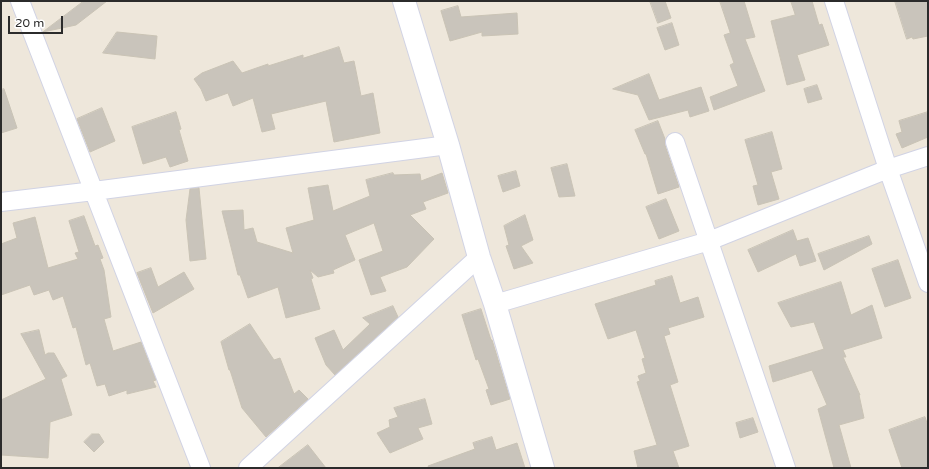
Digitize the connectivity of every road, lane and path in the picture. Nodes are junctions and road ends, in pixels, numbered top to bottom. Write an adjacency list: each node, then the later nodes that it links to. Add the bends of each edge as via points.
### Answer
1 (20, 1): 8 (street)
2 (404, 1): 5 (main road)
3 (834, 1): 7 (street)
4 (675, 142): 10 (street)
5 (448, 145): 8 (street); 11 (main road)
6 (928, 156): 7 (street)
7 (888, 169): 10 (street); 12 (street)
8 (94, 191): 9 (street); 14 (street)
9 (1, 202)
10 (709, 241): 13 (street); 17 (street)
11 (479, 257): 13 (main road); 15 (street)
12 (928, 283)
13 (495, 304): 16 (main road)
14 (201, 468)
15 (248, 468)
16 (543, 468)
17 (786, 468)

